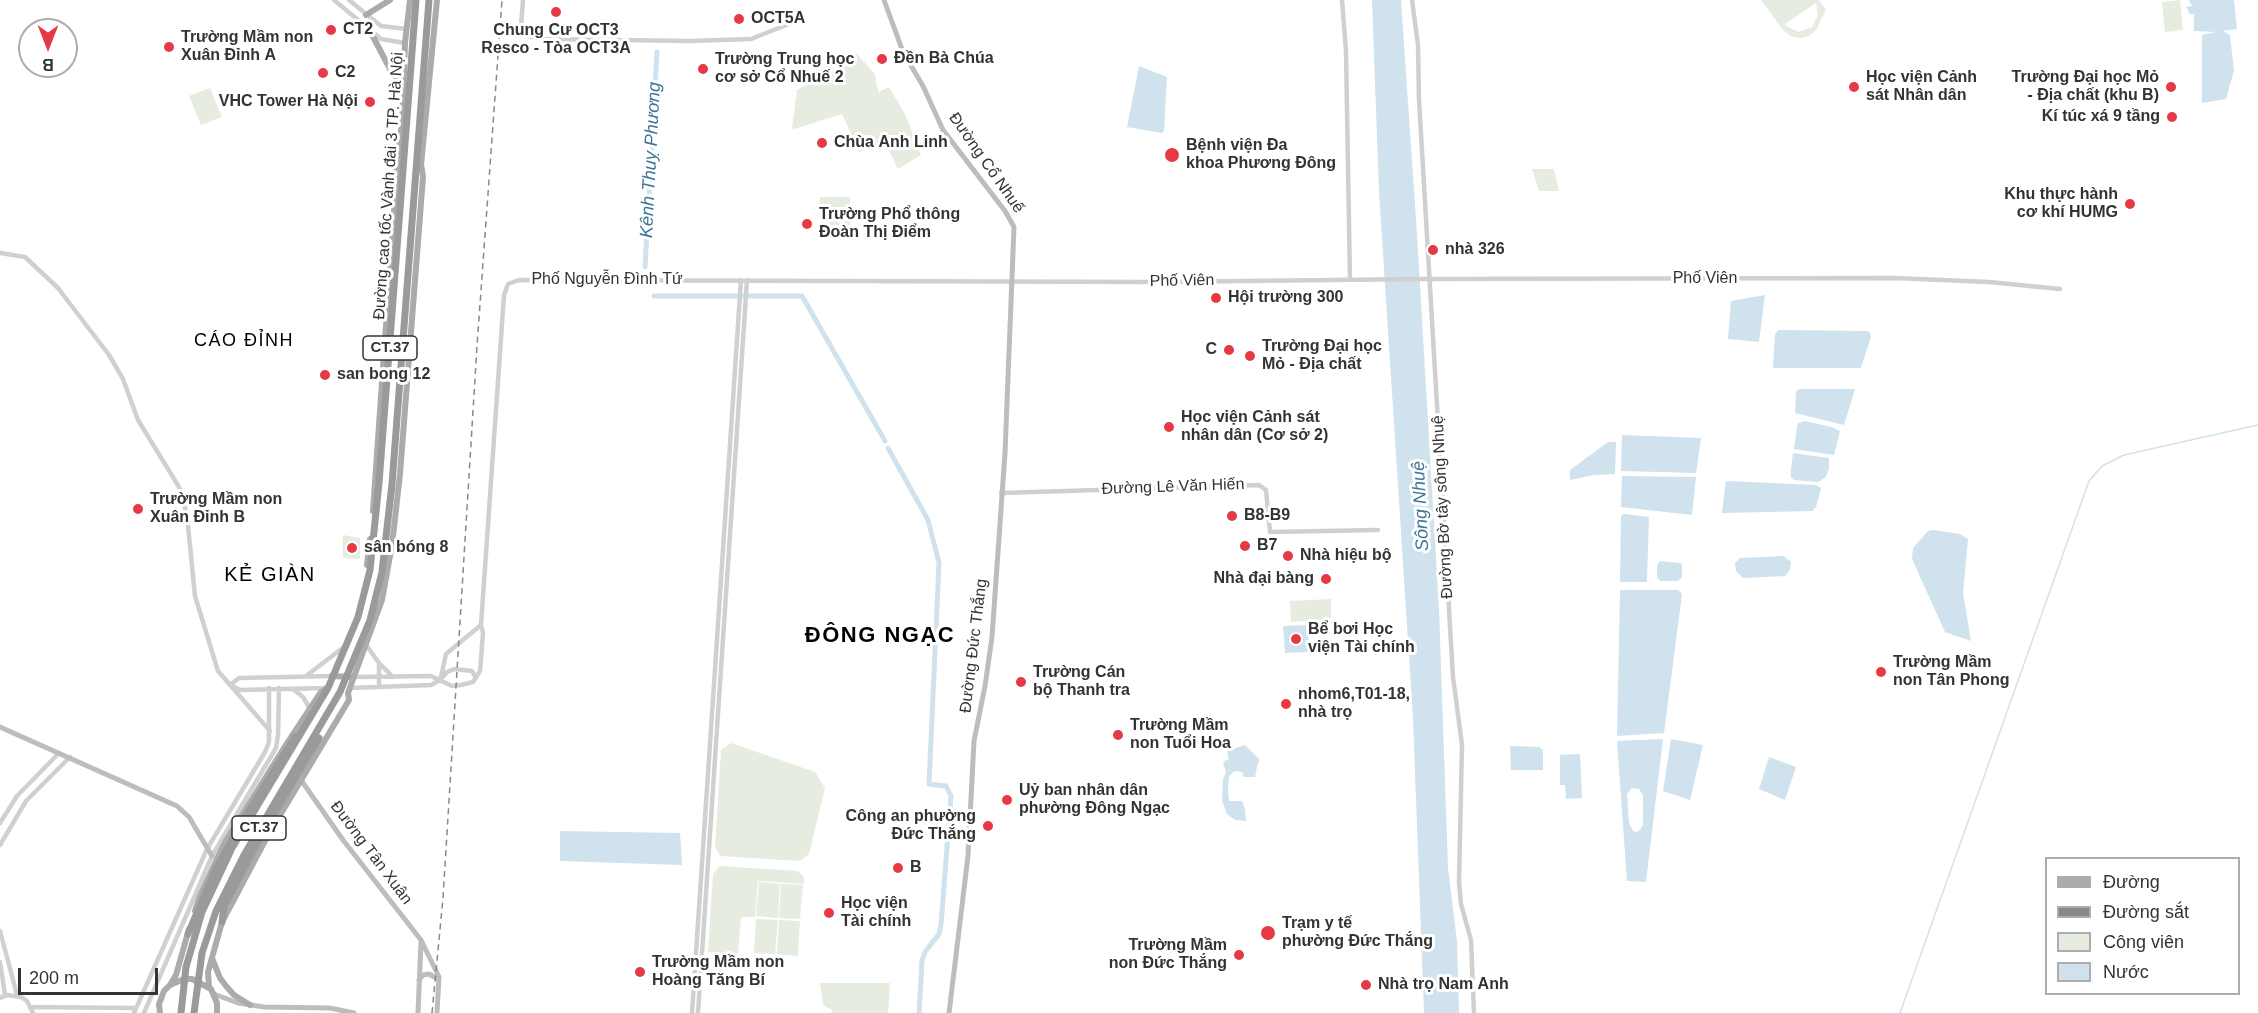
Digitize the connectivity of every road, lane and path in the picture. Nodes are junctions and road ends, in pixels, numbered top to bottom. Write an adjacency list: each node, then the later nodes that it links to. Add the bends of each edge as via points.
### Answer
1 (334, 0): 15 (street)
2 (349, 0): 12 (street)
3 (390, 0): 12 (main road)
4 (410, 0): 14 (main road)
5 (416, 0): 48 (highway, Đường cao tốc Vành đai 3 TP. Hà Nội / CT.37, bridge, via 370,570 358,617)
6 (429, 0): 34 (highway, Đường cao tốc Vành đai 3 TP. Hà Nội / CT.37, bridge, via 388,527 382,572)
7 (437, 0): 16 (main road)
8 (523, 0): 13 (street, via 521,26 529,36 541,39 751,39)
9 (884, 0): 25 (main road, Đường Cổ Nhuế, via 903,52 924,86 943,130 1014,227)
10 (1342, 0): 24 (street)
11 (1412, 0): 21 (street, Đường Bờ tây sông Nhuệ, via 1418,45)
12 (366, 15): 14 (street, via 381,26)
13 (804, 18)
14 (406, 29): 16 (main road); 17 (main road)
15 (370, 31): 17 (street, via 381,39); 19 (main road)
16 (434, 31): 18 (main road)
17 (405, 43): 18 (main road); 19 (main road)
18 (433, 45): 32 (main road, via 400,474 388,574)
19 (403, 87): 33 (main road, via 367,565 355,619)
20 (0, 253): 43 (street, via 25,257 58,288 123,379 138,420 179,486 187,516 195,596 218,671)
21 (1430, 279): 24 (street, Phố Viên); 26 (street, Phố Viên, via 1895,278); 89 (street, Đường Bờ tây sông Nhuệ, via 1453,677 1462,745 1459,882 1471,940)
22 (741, 280): 23 (street, Phố Nguyễn Đình Tứ); 27 (street); 31 (street, Phố Nguyễn Đình Tứ, via 519,280 508,284)
23 (747, 280): 25 (street, Phố Nguyễn Đình Tứ); 27 (street)
24 (1350, 280): 25 (street, Phố Viên)
25 (1013, 281): 29 (main road, Đường Đức Thắng)
26 (2060, 289)
27 (743, 291): 28 (street)
28 (742, 303): 86 (street); 87 (street)
29 (1001, 493): 30 (street, Đường Lê Văn Hiến, via 1259,485 1266,490 1270,532); 88 (main road, Đường Đức Thắng, via 992,637 974,741 968,856)
30 (1378, 530)
31 (481, 625): 41 (street, Phố Nguyễn Đình Tứ); 42 (street, via 446,654)
32 (367, 646): 35 (street); 38 (main road)
33 (344, 647): 36 (street); 37 (main road)
34 (357, 656): 60 (highway, bridge, via 330,719 224,906); 81 (highway, Đường cao tốc Vành đai 3 TP. Hà Nội / CT.37, bridge, via 223,895 202,953)
35 (379, 663): 39 (street); 40 (street)
36 (306, 676): 37 (street); 43 (street, via 238,678)
37 (332, 676): 38 (main road); 48 (main road)
38 (355, 677): 39 (street); 49 (main road)
39 (379, 677): 40 (street); 44 (street)
40 (393, 677): 42 (street, via 431,676)
41 (477, 678): 42 (street, via 461,686); 42 (street, via 472,672 454,669)
42 (440, 680): 44 (street, via 431,685)
43 (230, 685): 45 (street, via 240,690); 52 (street)
44 (379, 687): 49 (street)
45 (269, 688): 46 (street); 52 (street)
46 (279, 688): 47 (street); 59 (street, via 276,748)
47 (291, 688): 48 (street); 50 (street)
48 (327, 689): 49 (main road); 50 (main road); 62 (main road, via 231,848); 62 (highway, bridge, via 242,822); 80 (highway, Đường cao tốc Vành đai 3 TP. Hà Nội / CT.37, bridge, via 232,848 211,891 188,959)
49 (349, 690): 55 (main road, via 348,700); 60 (main road, via 339,695 241,866 221,907)
50 (310, 709): 62 (main road, via 224,844)
51 (0, 727): 53 (main road)
52 (270, 731): 58 (street, via 265,752)
53 (59, 753): 54 (main road); 56 (street, via 18,796)
54 (70, 757): 57 (street, via 26,801); 58 (main road, via 177,806 189,817)
55 (301, 780): 60 (main road); 63 (main road, Đường Tân Xuân)
56 (0, 823)
57 (0, 844)
58 (207, 849): 59 (main road); 76 (street)
59 (212, 856): 78 (street)
60 (222, 922): 64 (main road)
61 (0, 931): 71 (street)
62 (188, 934): 68 (main road)
63 (421, 940): 66 (main road, Đường Tân Xuân); 67 (main road)
64 (212, 954): 69 (main road); 73 (main road, via 226,986)
65 (0, 962): 72 (street, via 5,994)
66 (439, 980): 67 (main road, via 429,974); 85 (main road, Đường Tân Xuân)
67 (418, 981): 84 (main road)
68 (170, 985): 69 (main road, via 192,979); 79 (main road, via 160,999)
69 (209, 987): 70 (main road)
70 (214, 994): 73 (main road); 82 (main road)
71 (17, 995): 72 (street); 74 (street)
72 (1, 997)
73 (249, 1005): 75 (main road)
74 (31, 1007): 76 (street); 77 (street)
75 (315, 1010): 83 (main road)
76 (135, 1011)
77 (33, 1013)
78 (144, 1013)
79 (160, 1013)
80 (181, 1013)
81 (194, 1013)
82 (217, 1013)
83 (354, 1013)
84 (418, 1013)
85 (437, 1013)
86 (692, 1013)
87 (699, 1013)
88 (949, 1013)
89 (1474, 1013)

